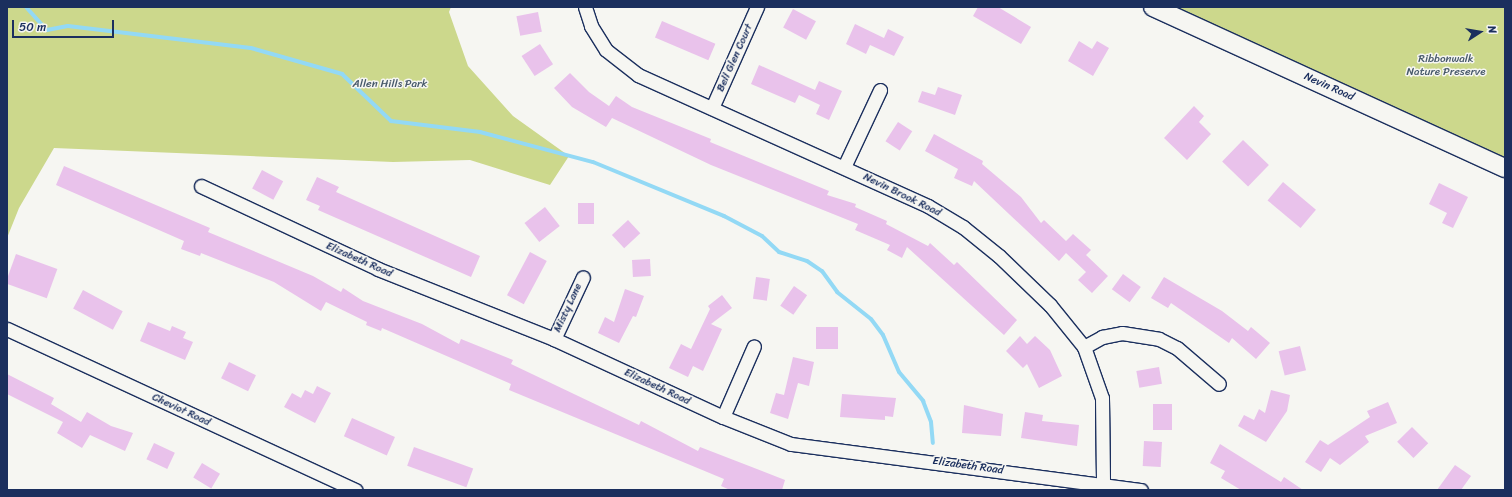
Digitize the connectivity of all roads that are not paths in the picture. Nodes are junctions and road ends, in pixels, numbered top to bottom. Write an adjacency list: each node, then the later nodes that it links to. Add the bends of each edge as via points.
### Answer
1 (585, 7): 5 (street, Nevin Brook Road, via 598,38 616,59 638,75)
2 (757, 7): 5 (street, Bell Glen Court)
3 (1153, 7): 7 (main road, Nevin Road)
4 (880, 90): 6 (street)
5 (712, 108): 6 (street, Nevin Brook Road)
6 (844, 167): 13 (street, Nevin Brook Road, via 963,227 1050,305)
7 (1505, 168)
8 (201, 186): 11 (street, Elizabeth Road, via 378,269)
9 (583, 277): 11 (street, Misty Lane)
10 (7, 329): 17 (street, Cheviot Road)
11 (554, 340): 15 (street, Elizabeth Road)
12 (754, 346): 15 (street)
13 (1084, 347): 14 (street, via 1102,337 1122,334 1159,339 1177,348); 16 (street, Nevin Brook Road, via 1102,398)
14 (1219, 384)
15 (723, 417): 16 (street, Elizabeth Road, via 791,444)
16 (1103, 483): 18 (street, Elizabeth Road)
17 (356, 490)
18 (1141, 490)

